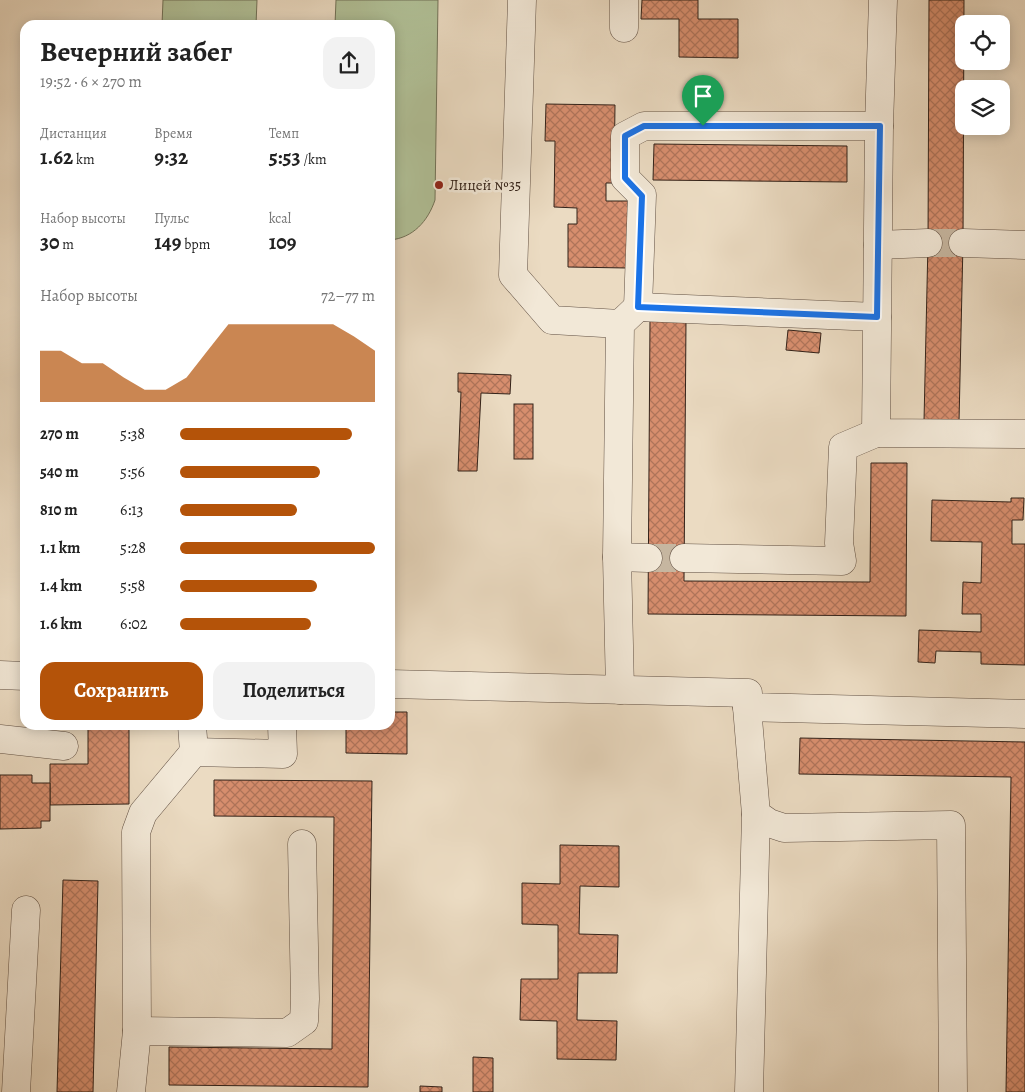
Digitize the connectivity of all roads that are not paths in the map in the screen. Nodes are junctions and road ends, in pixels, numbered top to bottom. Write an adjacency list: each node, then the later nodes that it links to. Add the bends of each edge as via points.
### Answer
1 (522, 0): 10 (lane, via 513,275 552,320)
2 (624, 0): 4 (lane)
3 (883, 0): 5 (lane)
4 (624, 28)
5 (880, 126): 8 (lane); 10 (lane, via 644,126 625,136 625,178 642,196)
6 (928, 243): 8 (lane)
7 (963, 243): 9 (lane)
8 (878, 245): 11 (lane)
9 (1025, 245)
10 (629, 316): 11 (lane); 14 (lane)
11 (877, 317): 12 (lane)
12 (876, 432): 13 (lane); 16 (lane, via 843,447 839,543 842,561)
13 (1025, 434)
14 (617, 557): 15 (lane); 20 (lane)
15 (648, 558)
16 (684, 558)
17 (0, 675): 18 (lane)
18 (20, 676)
19 (395, 684): 20 (lane)
20 (620, 690): 21 (lane, via 748,693)
21 (748, 707): 22 (lane); 28 (lane)
22 (1025, 714)
23 (192, 730): 27 (lane)
24 (282, 730): 27 (lane, via 282,754)
25 (0, 739): 26 (lane)
26 (64, 746)
27 (194, 752): 31 (lane, via 143,813 136,832)
28 (756, 814): 34 (lane); 35 (lane, via 784,828 951,825)
29 (302, 844): 31 (lane, via 304,1021 287,1033)
30 (26, 910): 32 (lane)
31 (137, 1031): 33 (lane)
32 (16, 1092)
33 (131, 1092)
34 (748, 1092)
35 (952, 1092)

